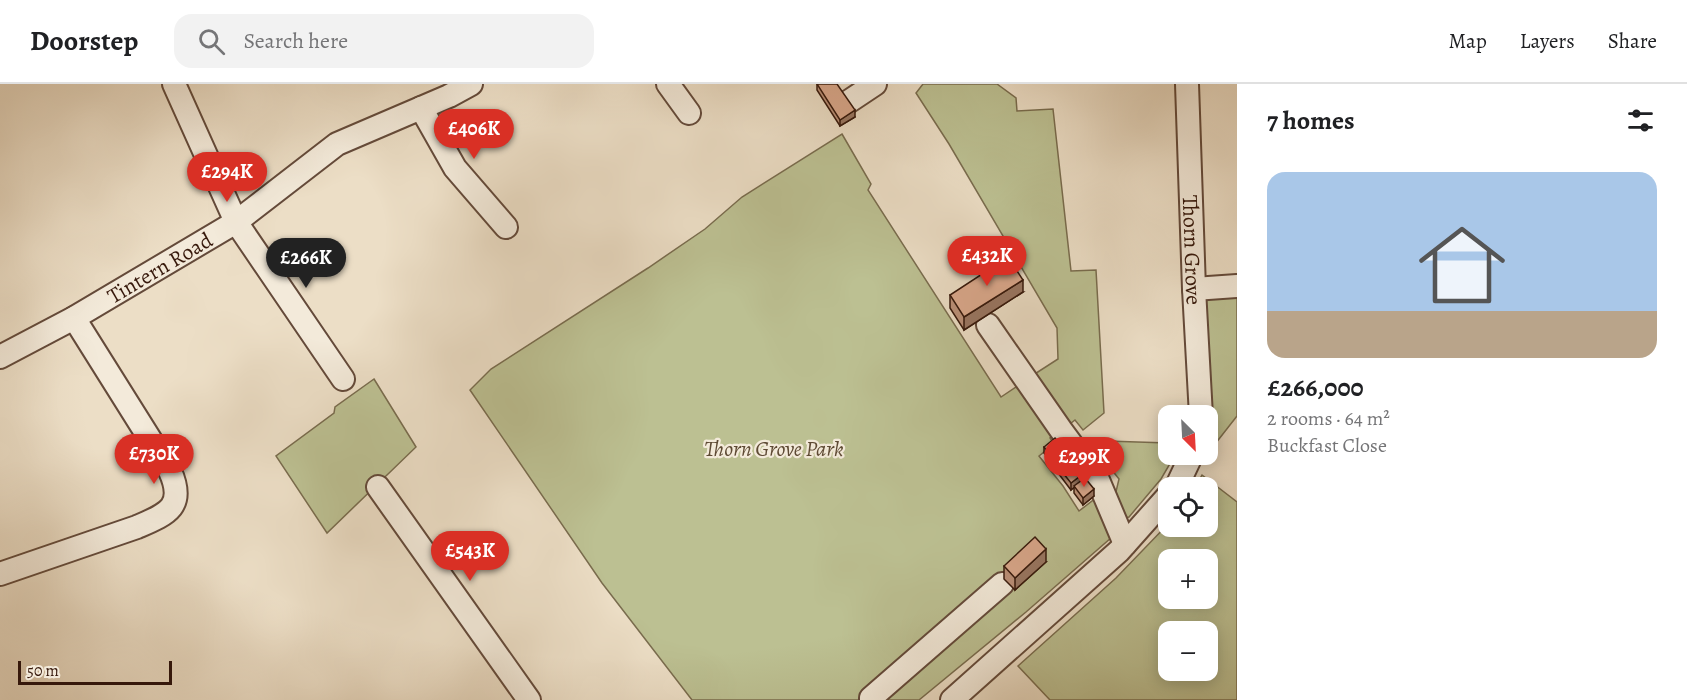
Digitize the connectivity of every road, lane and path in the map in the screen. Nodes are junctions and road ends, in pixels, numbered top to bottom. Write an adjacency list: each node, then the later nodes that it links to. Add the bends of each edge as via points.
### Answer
1 (174, 84): 9 (street)
2 (471, 84): 7 (street, Tintern Road)
3 (669, 84): 8 (street)
4 (874, 84): 6 (street)
5 (1187, 84): 12 (street, Thorn Grove)
6 (848, 102)
7 (422, 108): 9 (street, Tintern Road, via 337,144); 10 (street, via 455,168)
8 (689, 113)
9 (236, 222): 13 (street, Tintern Road); 16 (street)
10 (506, 227)
11 (1237, 286): 12 (street)
12 (1194, 289): 17 (street, Thorn Grove)
13 (74, 318): 15 (street, Tintern Road); 21 (street, via 170,471 177,497 170,509 146,524)
14 (988, 325): 20 (street, via 1098,480)
15 (0, 357)
16 (343, 379)
17 (1200, 405)
18 (378, 487): 23 (street)
19 (1158, 507): 20 (street)
20 (1125, 544): 25 (street)
21 (0, 574)
22 (1002, 584): 24 (street)
23 (529, 700)
24 (871, 700)
25 (952, 700)

